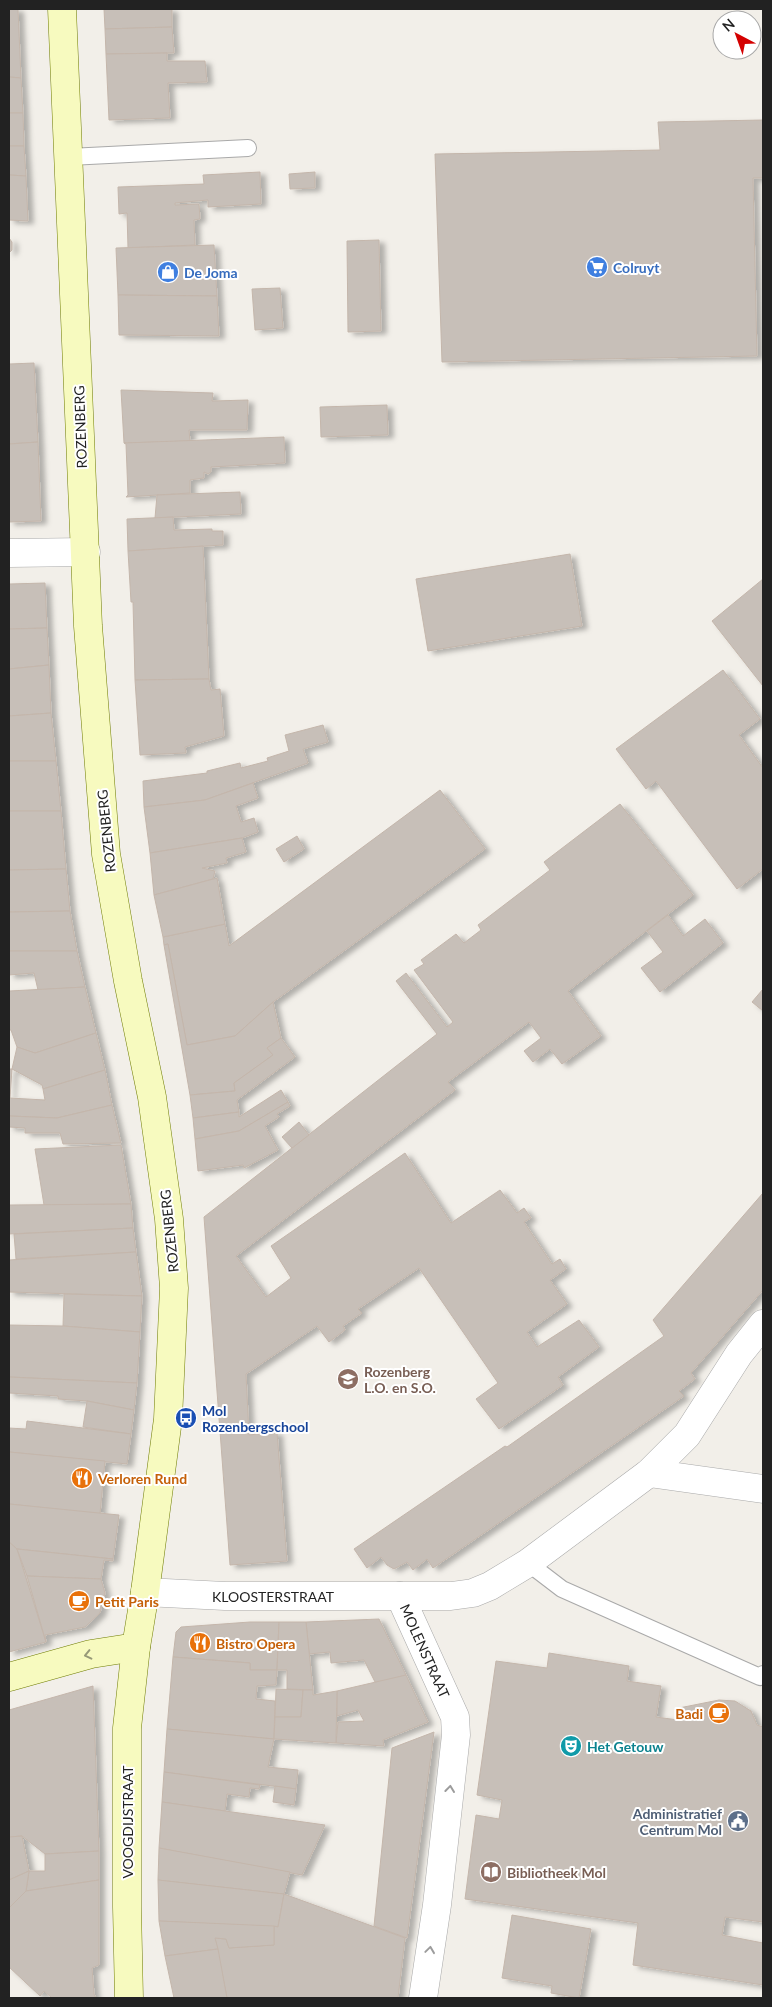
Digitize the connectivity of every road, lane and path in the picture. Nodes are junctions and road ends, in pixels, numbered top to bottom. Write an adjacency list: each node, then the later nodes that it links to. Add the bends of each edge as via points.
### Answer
1 (62, 9): 3 (main road, ROZENBERG)
2 (248, 148): 3 (lane)
3 (69, 157): 4 (main road, ROZENBERG)
4 (86, 552): 5 (street); 10 (main road, ROZENBERG, via 88,626 106,854 152,1097 169,1219 174,1288 168,1419)
5 (9, 553)
6 (763, 1324): 7 (street, MOLENSTRAAT, via 738,1354 687,1435)
7 (649, 1473): 8 (street); 9 (street, MOLENSTRAAT)
8 (763, 1489)
9 (528, 1563): 11 (street, MOLENSTRAAT, via 473,1594); 13 (lane, via 562,1589 760,1677)
10 (145, 1592): 11 (street, KLOOSTERSTRAAT, via 225,1596); 12 (main road, ROZENBERG)
11 (400, 1596): 16 (street, MOLENSTRAAT, one-way to 11, via 456,1735 455,1717)
12 (136, 1647): 14 (main road, one-way to 14, via 91,1654); 15 (main road, VOOGDIJSTRAAT, via 127,1728)
13 (763, 1674)
14 (9, 1677)
15 (129, 1998)
16 (423, 1998)

